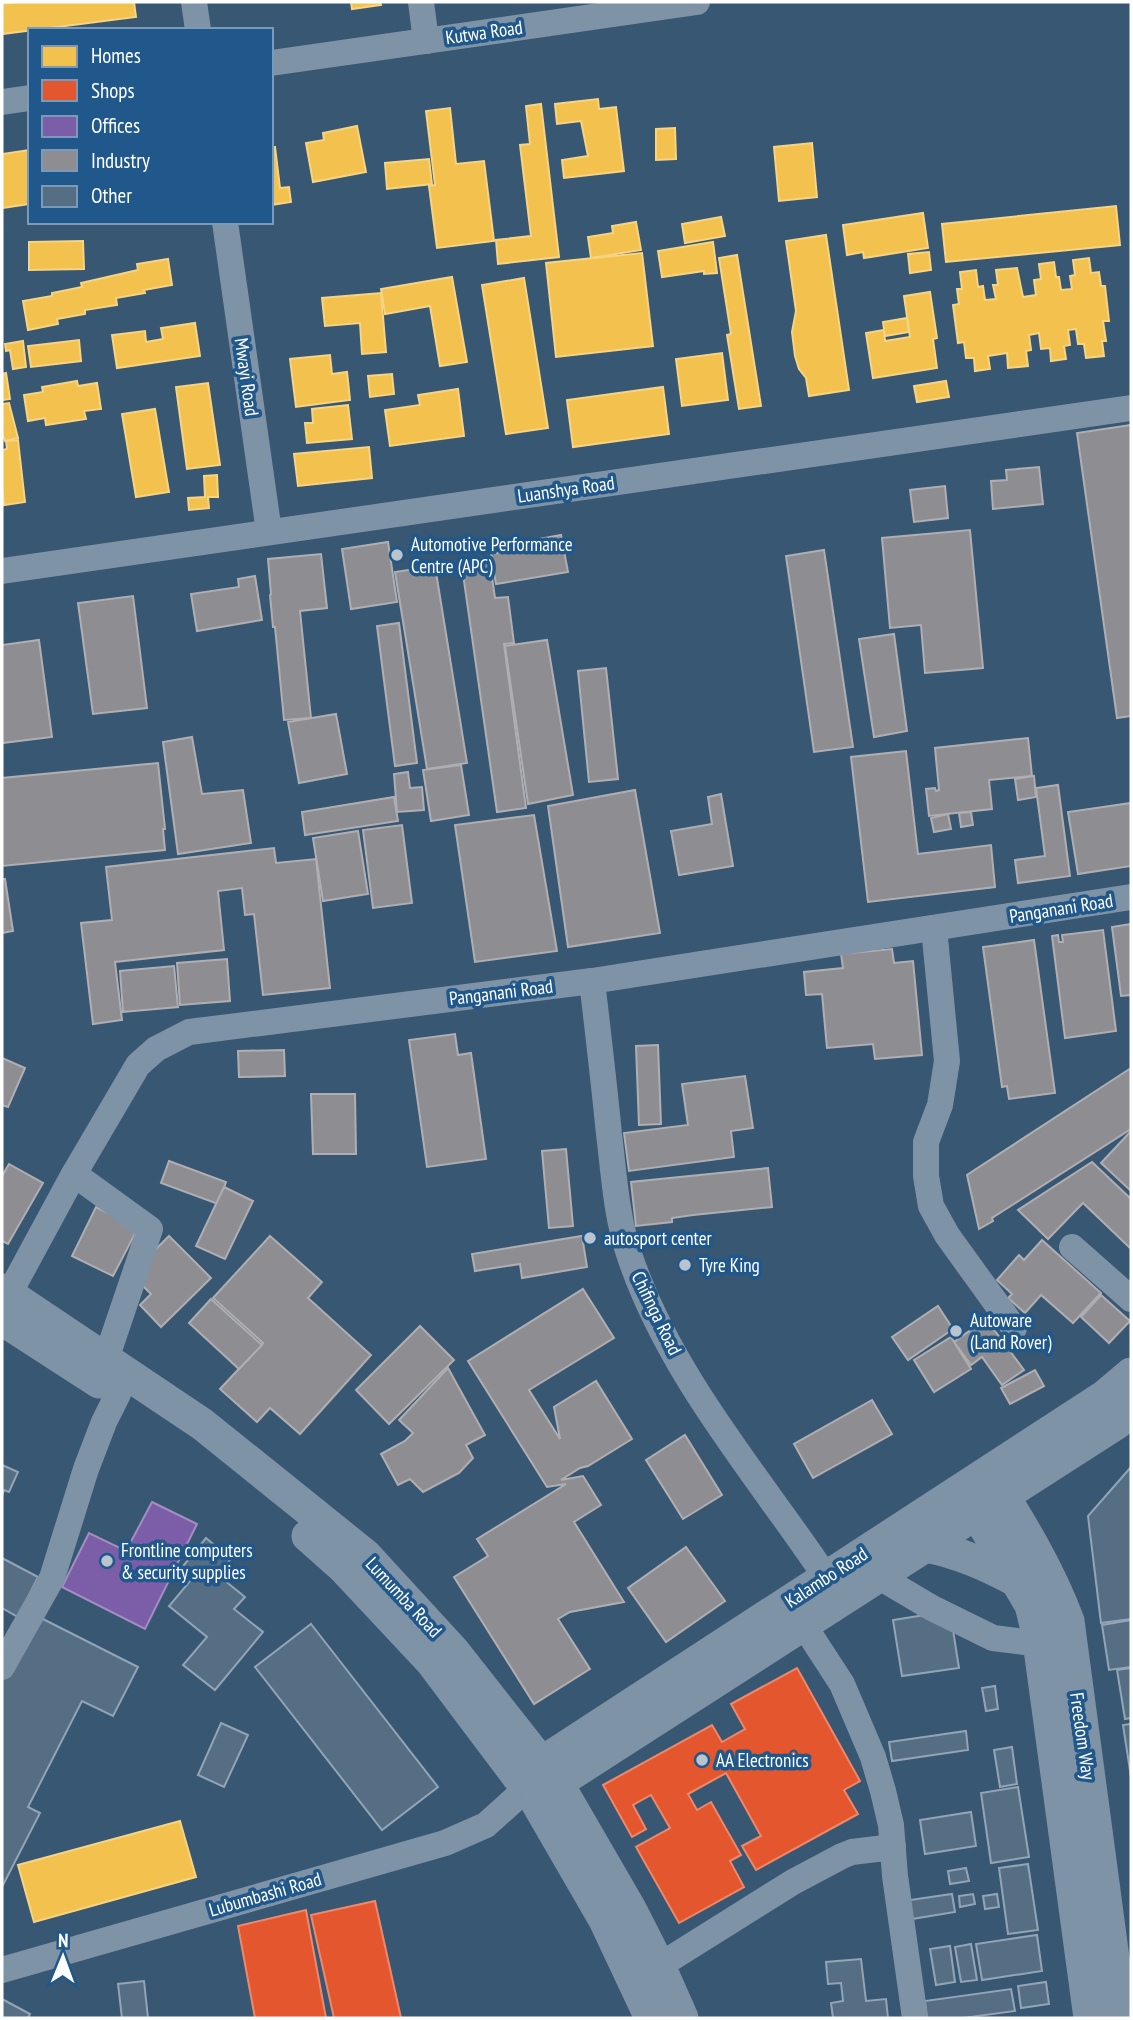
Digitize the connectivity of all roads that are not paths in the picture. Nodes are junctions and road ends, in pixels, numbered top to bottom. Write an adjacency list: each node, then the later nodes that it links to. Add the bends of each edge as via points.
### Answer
1 (194, 2): 5 (street)
2 (421, 2): 6 (street)
3 (697, 2): 4 (street, Kutwa Road)
4 (657, 5): 6 (street, Kutwa Road)
5 (198, 28)
6 (426, 41): 7 (street, Kutwa Road)
7 (273, 63)
8 (28, 98): 9 (street)
9 (2, 102)
10 (225, 224): 12 (street, Mwayi Road)
11 (1131, 408): 12 (street, Luanshya Road)
12 (269, 531): 13 (street, Luanshya Road)
13 (2, 572)
14 (1131, 898): 15 (street, Panganani Road)
15 (934, 928): 16 (street, Panganani Road); 21 (street, via 947,1061 940,1105 926,1142 931,1206)
16 (592, 981): 17 (street, Panganani Road, via 189,1032 156,1049 138,1065); 30 (street, Chifinga Road, via 618,1211 639,1282 691,1382)
17 (74, 1174): 20 (street, Panganani Road); 22 (street, via 150,1229)
18 (1072, 1247): 19 (street)
19 (1131, 1299)
20 (3, 1302): 22 (main road, Lumumba Road); 24 (main road, Lumumba Road)
21 (1014, 1328)
22 (106, 1359): 34 (main road, Lumumba Road, via 202,1424 365,1555 454,1652)
23 (1131, 1374): 26 (main road, Kalambo Road)
24 (118, 1394): 33 (street, via 86,1469 52,1578); 34 (main road, Lumumba Road, via 200,1448 344,1568 432,1662)
25 (1131, 1410): 26 (main road, Kalambo Road, via 1118,1422)
26 (983, 1492): 27 (main road, Kalambo Road); 29 (main road, Freedom Way); 30 (main road, Kalambo Road); 42 (main road, Freedom Way, via 1058,1595 1068,1621)
27 (925, 1546): 28 (main road, Kalambo Road); 29 (main road, via 946,1549)
28 (878, 1576): 30 (main road, Kalambo Road); 32 (street, via 993,1638)
29 (1019, 1583): 32 (main road, Freedom Way, via 1031,1605)
30 (834, 1588): 31 (main road, Kalambo Road); 34 (main road, Kalambo Road)
31 (803, 1624): 34 (main road, Kalambo Road); 35 (street, via 842,1684 860,1723 883,1791)
32 (1040, 1644): 41 (main road, Freedom Way)
33 (2, 1667)
34 (534, 1784): 36 (main road, Lumumba Road, via 630,1909); 37 (street, Lubumbashi Road, via 486,1825 445,1843); 38 (main road, Lumumba Road, via 606,1920)
35 (893, 1847): 36 (street, via 842,1856); 40 (street)
36 (659, 1966): 39 (main road, Lumumba Road)
37 (2, 1970)
38 (651, 2018)
39 (682, 2018)
40 (915, 2018)
41 (1090, 2018)
42 (1121, 2018)

